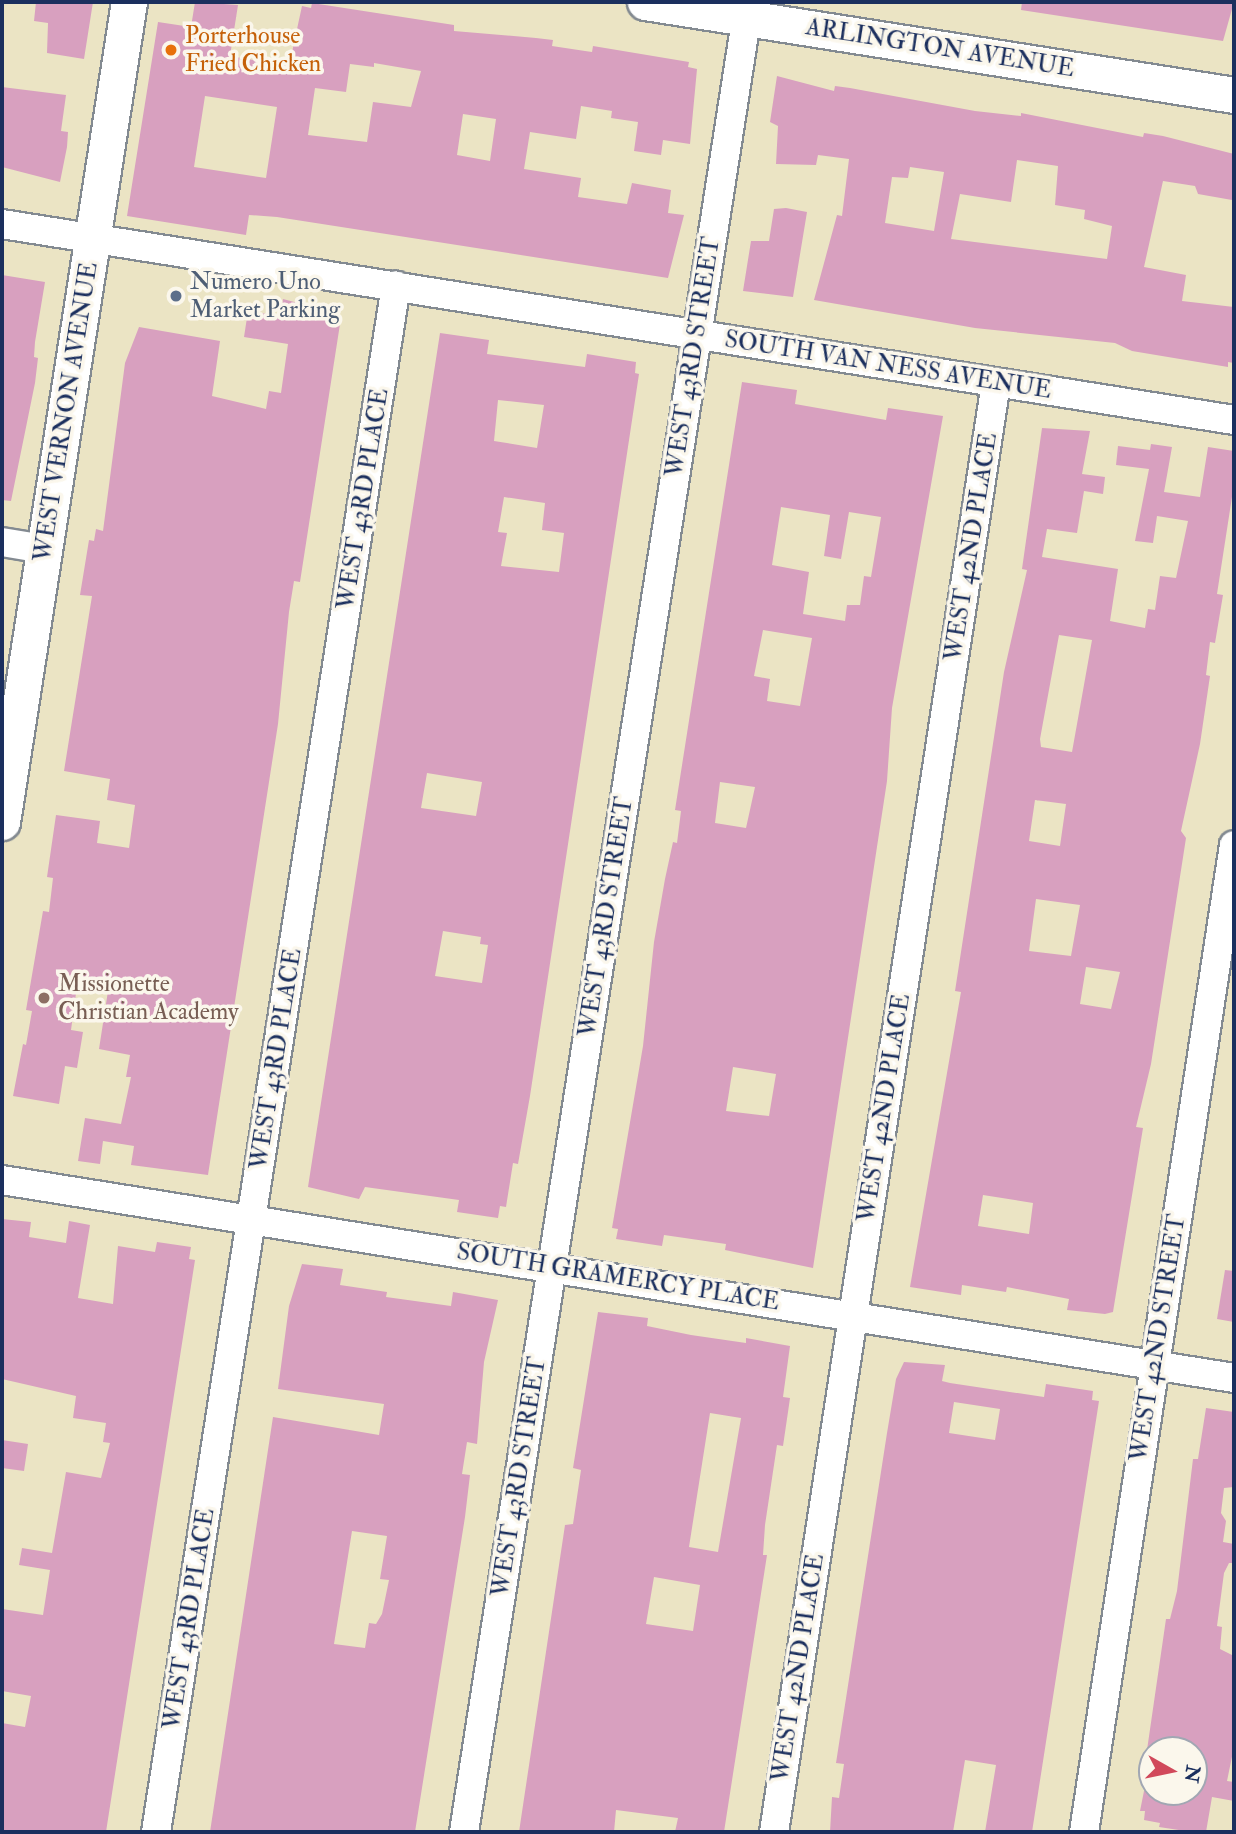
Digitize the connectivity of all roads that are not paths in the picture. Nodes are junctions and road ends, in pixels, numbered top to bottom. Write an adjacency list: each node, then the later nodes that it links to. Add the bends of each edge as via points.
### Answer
1 (128, 2): 6 (main road, WEST VERNON AVENUE)
2 (645, 2): 3 (main road, ARLINGTON AVENUE)
3 (748, 9): 4 (main road, ARLINGTON AVENUE); 8 (street, WEST 43RD STREET)
4 (1234, 95)
5 (2, 224): 6 (street, SOUTH VAN NESS AVENUE)
6 (93, 238): 7 (street, SOUTH VAN NESS AVENUE); 12 (main road, WEST VERNON AVENUE)
7 (396, 286): 8 (street, SOUTH VAN NESS AVENUE); 16 (street, WEST 43RD PLACE)
8 (697, 334): 9 (street, SOUTH VAN NESS AVENUE); 17 (street, WEST 43RD STREET)
9 (996, 383): 10 (street, SOUTH VAN NESS AVENUE); 18 (street, WEST 42ND PLACE)
10 (1234, 420)
11 (2, 542): 12 (street)
12 (44, 549): 13 (main road, WEST VERNON AVENUE)
13 (2, 822)
14 (1234, 845): 19 (street, WEST 42ND STREET)
15 (2, 1180): 16 (street, SOUTH GRAMERCY PLACE)
16 (251, 1220): 17 (street, SOUTH GRAMERCY PLACE); 21 (street, WEST 43RD PLACE)
17 (551, 1265): 18 (street, SOUTH GRAMERCY PLACE); 22 (street, WEST 43RD STREET)
18 (852, 1314): 19 (street, SOUTH GRAMERCY PLACE); 23 (street, WEST 42ND PLACE)
19 (1154, 1365): 20 (street, SOUTH GRAMERCY PLACE); 24 (street, WEST 42ND STREET)
20 (1234, 1378)
21 (156, 1832)
22 (464, 1832)
23 (774, 1832)
24 (1084, 1832)

